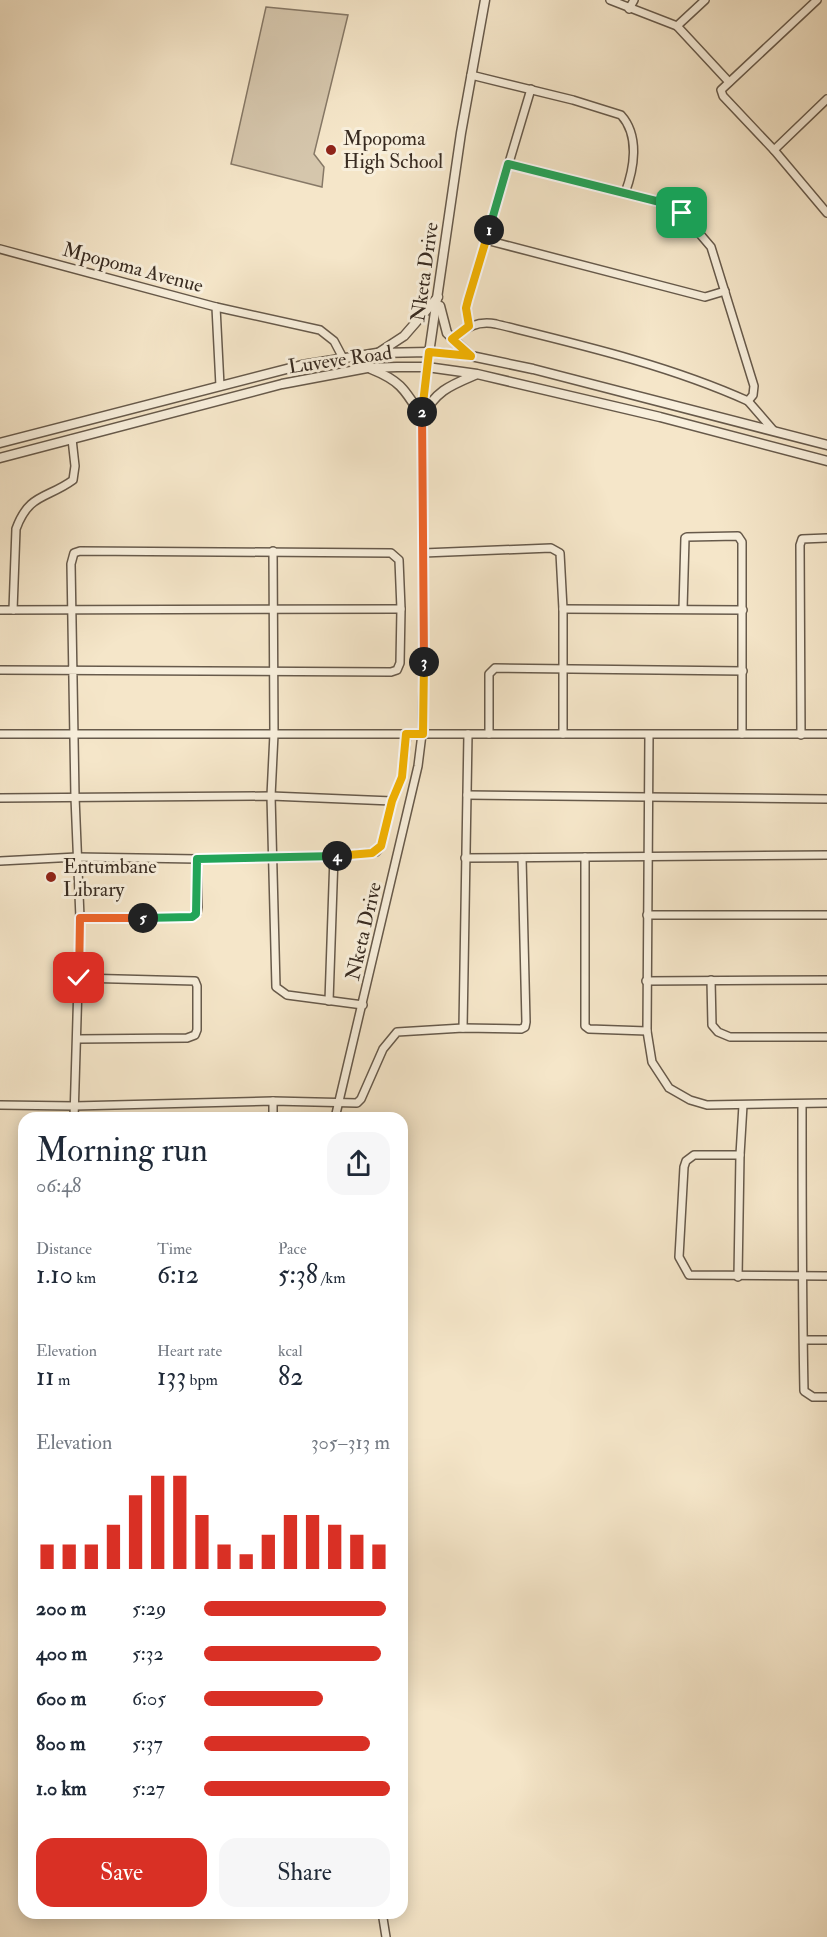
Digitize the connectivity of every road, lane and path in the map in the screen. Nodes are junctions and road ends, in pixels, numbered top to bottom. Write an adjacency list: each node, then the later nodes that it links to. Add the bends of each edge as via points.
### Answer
1 (485, 0): 8 (street, Nketa Drive)
2 (610, 0): 6 (street)
3 (633, 0): 6 (street)
4 (705, 0): 7 (street)
5 (817, 0): 9 (street)
6 (629, 9): 7 (street)
7 (677, 26): 9 (street)
8 (471, 75): 10 (street); 20 (street, Nketa Drive)
9 (729, 82): 12 (street, via 721,90 723,96)
10 (531, 88): 13 (street); 14 (street, via 621,115 634,149)
11 (827, 99): 12 (street)
12 (774, 150): 15 (street)
13 (508, 164): 14 (street); 17 (street)
14 (626, 193): 19 (street, via 664,203 682,213 711,247)
15 (824, 204): 16 (street)
16 (827, 213)
17 (486, 240): 19 (street, via 705,297); 22 (street, via 466,308)
18 (0, 249): 21 (street, Mpopoma Avenue)
19 (725, 291): 32 (street, via 754,386)
20 (439, 296): 23 (street, via 444,325); 24 (street, Nketa Drive); 25 (street, via 404,336)
21 (216, 307): 27 (street, via 320,330 334,341); 31 (street, Mpopoma Avenue)
22 (469, 326): 23 (street); 32 (street, via 487,322 604,351 704,382)
23 (452, 339): 26 (street)
24 (429, 352): 25 (street, Luveve Road); 26 (street, Luveve Road); 28 (street, Nketa Drive)
25 (377, 353): 27 (street, Luveve Road)
26 (471, 356): 34 (street, Luveve Road)
27 (343, 358): 31 (street, Luveve Road)
28 (428, 367): 29 (street, Luveve Road); 30 (street, Luveve Road); 33 (street, Nketa Drive)
29 (367, 368): 33 (street, via 395,380); 35 (street, Luveve Road, via 282,384)
30 (477, 374): 33 (street, via 439,393); 39 (street, Luveve Road)
31 (220, 386): 36 (street, Luveve Road)
32 (748, 401): 34 (street)
33 (422, 417): 42 (street, Nketa Drive)
34 (774, 431): 37 (street, Luveve Road)
35 (72, 439): 38 (street, Luveve Road); 43 (street, via 73,480 33,501 16,529)
36 (0, 442)
37 (827, 445)
38 (0, 458)
39 (827, 461)
40 (827, 538): 67 (street, via 800,542)
41 (273, 551): 44 (street, via 80,551 71,558); 45 (street, via 391,553 399,560); 49 (street)
42 (423, 553): 46 (street, via 557,550 561,556); 60 (street, Nketa Drive)
43 (13, 609): 44 (street); 48 (street)
44 (73, 609): 49 (street); 53 (street)
45 (401, 609): 49 (street); 54 (street, via 397,670)
46 (563, 609): 47 (street); 51 (street)
47 (683, 609): 50 (street); 50 (street, via 685,538 735,536 742,542)
48 (0, 610)
49 (274, 610): 54 (street)
50 (742, 610): 55 (street)
51 (563, 669): 55 (street); 62 (street, via 493,669 489,674); 63 (street)
52 (0, 670): 53 (street)
53 (74, 670): 54 (street); 57 (street)
54 (274, 671): 58 (street)
55 (742, 671): 66 (street)
56 (0, 734): 57 (street)
57 (74, 734): 58 (street); 70 (street)
58 (274, 734): 59 (street); 69 (street)
59 (406, 734): 60 (street); 74 (street, via 402,777)
60 (423, 734): 61 (street); 93 (street, Nketa Drive)
61 (468, 734): 62 (street); 68 (street)
62 (489, 734): 63 (street)
63 (563, 734): 65 (street)
64 (827, 734): 67 (street)
65 (649, 735): 66 (street); 72 (street)
66 (742, 735): 67 (street)
67 (801, 735)
68 (467, 795): 72 (street); 81 (street)
69 (271, 796): 70 (street); 74 (street); 80 (street)
70 (75, 797): 71 (street); 79 (street)
71 (0, 798)
72 (647, 798): 73 (street); 78 (street)
73 (827, 799)
74 (392, 801): 76 (street, via 379,849)
75 (827, 855): 78 (street)
76 (334, 856): 80 (street); 92 (street)
77 (585, 856): 78 (street); 82 (street); 95 (street, via 585,1026)
78 (647, 856): 85 (street)
79 (77, 857): 83 (street); 84 (street); 87 (street)
80 (272, 857): 83 (street); 92 (street, via 276,987 287,995)
81 (465, 858): 82 (street); 94 (street)
82 (522, 858): 94 (street, via 526,1025 521,1029)
83 (197, 859): 87 (street, via 198,907 192,917)
84 (0, 861)
85 (647, 915): 86 (street); 91 (street)
86 (827, 915)
87 (80, 918): 88 (street)
88 (79, 978): 97 (street); 97 (street, via 195,981 197,1030 187,1038)
89 (711, 980): 90 (street); 91 (street); 96 (street, via 712,1025 718,1032 730,1037)
90 (827, 980)
91 (646, 981): 95 (street)
92 (329, 1000): 93 (street)
93 (363, 1005): 99 (street, Nketa Drive)
94 (463, 1028): 99 (street, via 397,1032 383,1048 359,1102)
95 (646, 1031): 103 (street, via 652,1062 669,1088 707,1105)
96 (827, 1037)
97 (78, 1040): 104 (street)
98 (273, 1101): 99 (street); 104 (street); 106 (street)
99 (338, 1102): 107 (street, Nketa Drive)
100 (827, 1103): 101 (street)
101 (802, 1104): 103 (street); 111 (street)
102 (0, 1105): 104 (street)
103 (743, 1105): 108 (street)
104 (75, 1106): 105 (street)
105 (74, 1112)
106 (273, 1112)
107 (336, 1112)
108 (740, 1155): 110 (street); 110 (street, via 694,1155 686,1161 679,1257 689,1275)
109 (827, 1276): 111 (street)
110 (738, 1277): 111 (street)
111 (801, 1277): 112 (street)
112 (804, 1340): 113 (street); 114 (street, via 804,1391 813,1397)
113 (827, 1340)
114 (827, 1397)
115 (383, 1919): 116 (street)
116 (386, 1937)

